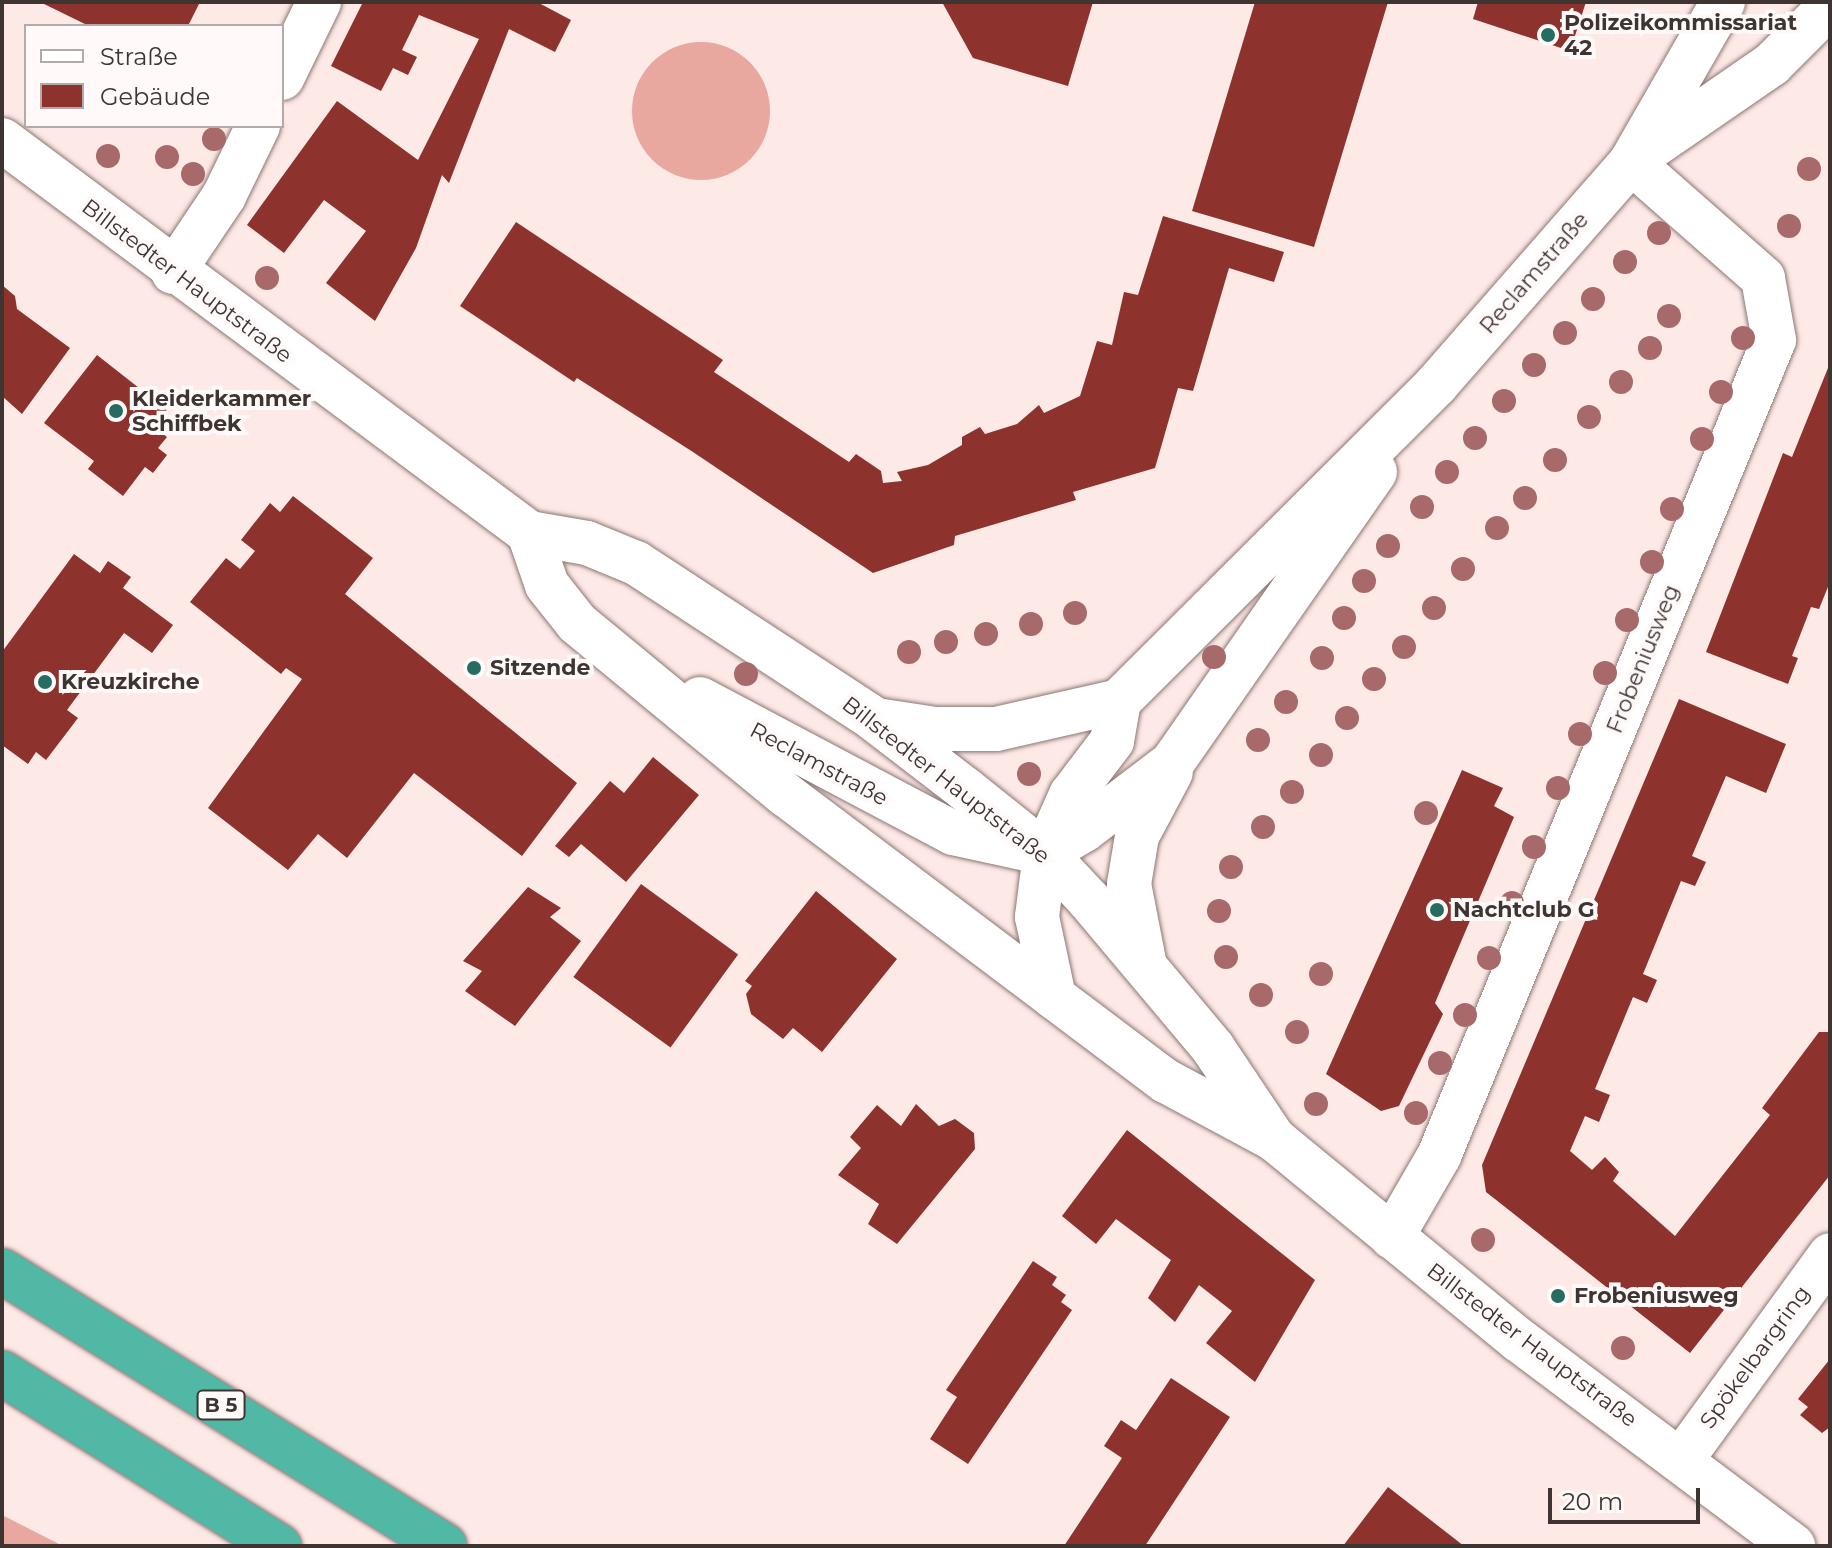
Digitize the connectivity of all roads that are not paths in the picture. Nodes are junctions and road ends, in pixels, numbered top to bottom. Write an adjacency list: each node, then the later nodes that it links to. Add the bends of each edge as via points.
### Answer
1 (319, 2): 4 (street)
2 (1723, 2): 7 (street, Reclamstraße)
3 (1830, 6): 7 (street, Reclamstraße, via 1772,64)
4 (284, 74)
5 (257, 128): 8 (street, via 224,196)
6 (2, 140): 8 (street, Billstedter Hauptstraße)
7 (1631, 162): 9 (street, Reclamstraße); 19 (street, Frobeniusweg, via 1763,278 1774,340 1439,1156)
8 (173, 272): 10 (street, Billstedter Hauptstraße)
9 (1436, 385): 12 (street, Reclamstraße); 14 (street, Reclamstraße)
10 (529, 533): 11 (street, Billstedter Hauptstraße, via 547,585 577,623); 13 (street, Billstedter Hauptstraße, via 587,543 636,563)
11 (604, 646): 15 (street, Reclamstraße, via 927,821 989,845); 17 (street, Billstedter Hauptstraße, via 786,795)
12 (1119, 701): 13 (street, via 996,729 935,729); 15 (street, via 1112,741 1071,795)
13 (874, 719): 15 (street, Billstedter Hauptstraße)
14 (1181, 752): 15 (street, Reclamstraße, via 1118,806); 16 (street, Reclamstraße, via 1137,836 1131,872)
15 (1045, 853): 16 (street, Billstedter Hauptstraße); 17 (street, via 1037,917)
16 (1144, 963): 18 (street, Billstedter Hauptstraße, via 1213,1048)
17 (1054, 997): 18 (street, Billstedter Hauptstraße, via 1166,1081)
18 (1274, 1139): 19 (street, Billstedter Hauptstraße)
19 (1392, 1237): 23 (street, Billstedter Hauptstraße, via 1519,1340)
20 (1830, 1255): 23 (street, Spökelbargring)
21 (2, 1271): 25 (highway, B 5)
22 (2, 1373): 24 (highway)
23 (1682, 1459): 26 (street, Billstedter Hauptstraße)
24 (279, 1546)
25 (445, 1546)
26 (1793, 1546)

